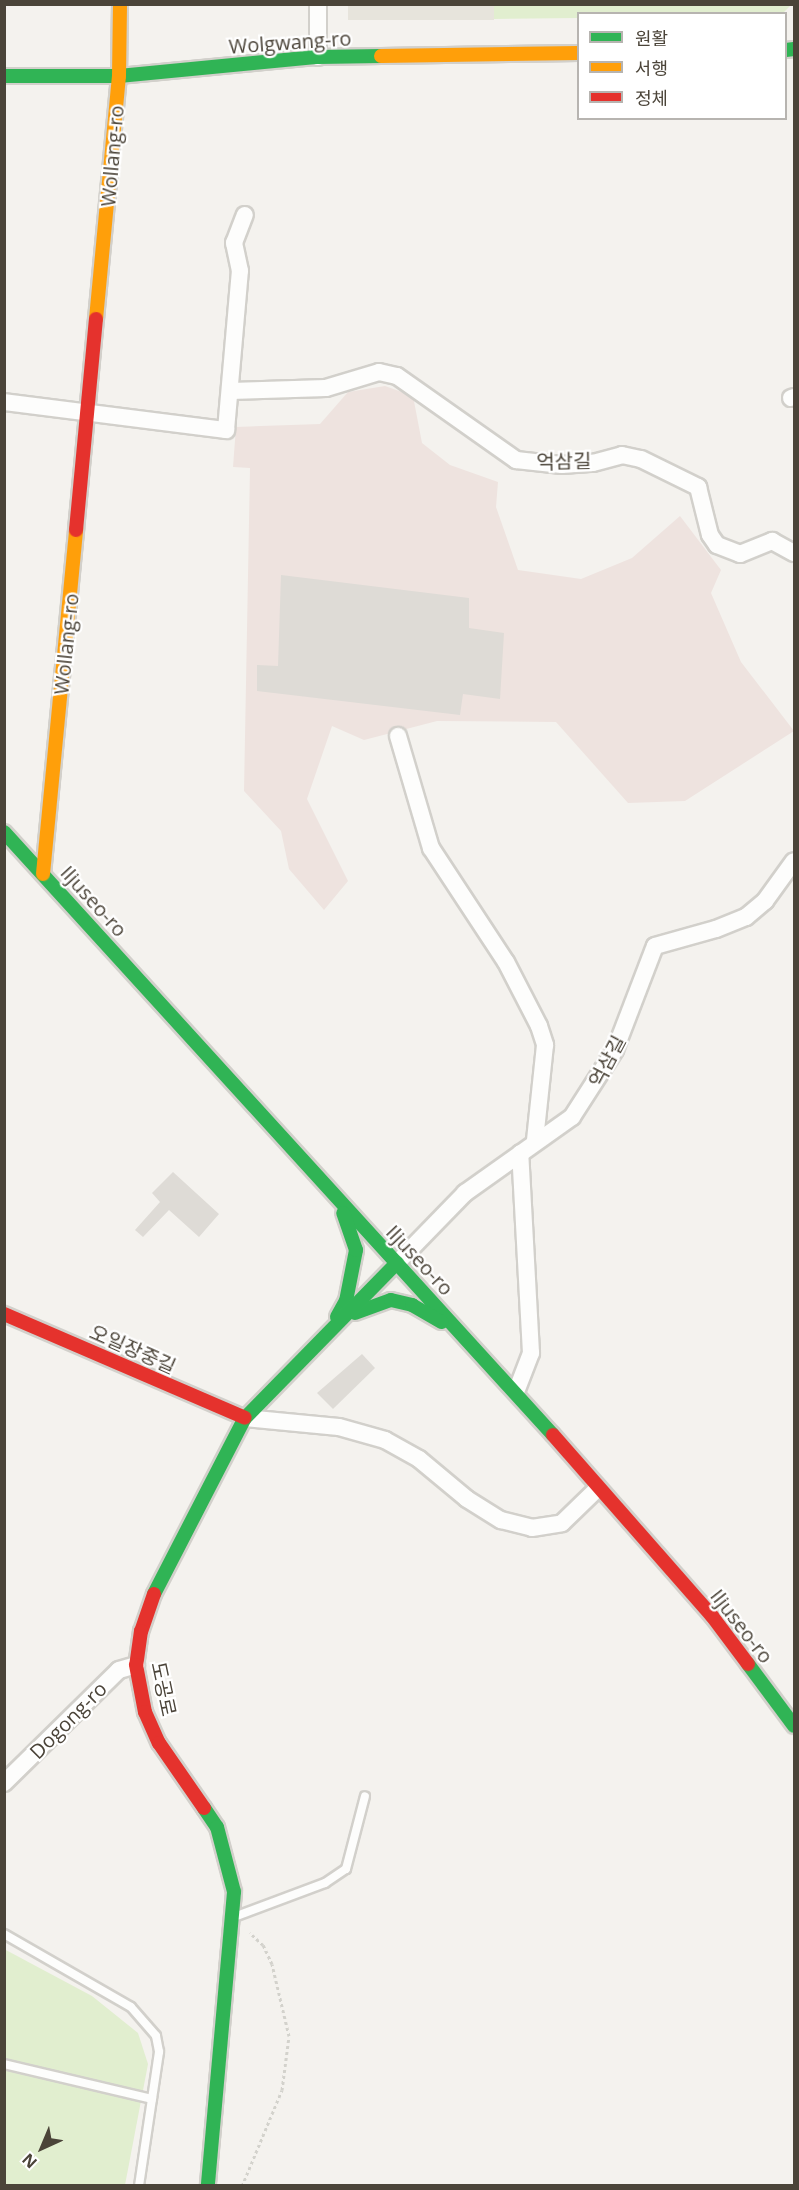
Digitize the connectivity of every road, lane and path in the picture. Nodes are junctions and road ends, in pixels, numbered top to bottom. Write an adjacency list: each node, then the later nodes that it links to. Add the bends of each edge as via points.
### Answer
1 (120, 4): 6 (main road, Wollang-ro)
2 (318, 4): 4 (street)
3 (577, 53): 4 (main road, Wolgwang-ro)
4 (318, 57): 6 (main road, Wolgwang-ro)
5 (4, 76): 6 (main road, Wolgwang-ro)
6 (119, 76): 10 (main road, Wollang-ro)
7 (245, 215): 8 (street, via 234,243 240,271)
8 (231, 391): 10 (street, via 226,430); 11 (street, 억삼길, via 326,388 380,372 397,376 516,460 562,465 593,463 622,455 641,459 698,487 710,535 717,545 740,554 772,541)
9 (4, 402): 10 (street)
10 (88, 415): 15 (main road, Wollang-ro)
11 (795, 553)
12 (398, 736): 16 (street, via 431,848 506,962 540,1026 545,1045)
13 (4, 832): 15 (main road, Iljuseo-ro)
14 (795, 861): 16 (street, 억삼길, via 765,902 746,917 655,946 615,1050 589,1095 572,1117)
15 (43, 874): 18 (main road, Iljuseo-ro)
16 (535, 1140): 17 (street, 억삼길)
17 (519, 1153): 19 (street, 억삼길, via 465,1193); 23 (street, via 531,1353)
18 (323, 1185): 19 (main road, Iljuseo-ro); 21 (main road, via 341,1209 356,1250 346,1301)
19 (397, 1263): 21 (main road, 도공로); 22 (main road, Iljuseo-ro)
20 (4, 1314): 24 (main road, 오일장중길)
21 (324, 1340): 22 (main road, via 357,1311 391,1300 437,1318); 24 (main road, 도공로)
22 (473, 1344): 23 (main road, Iljuseo-ro)
23 (516, 1392): 25 (main road, Iljuseo-ro)
24 (245, 1418): 25 (street, via 339,1427 385,1440 419,1459 467,1499 501,1520 532,1528 562,1523); 26 (main road, 도공로)
25 (598, 1488): 29 (main road, Iljuseo-ro, via 712,1616)
26 (175, 1553): 27 (main road, via 149,1586); 28 (main road, 도공로, via 145,1615)
27 (125, 1635)
28 (136, 1665): 30 (street, Dogong-ro, via 120,1662); 32 (main road, 도공로, via 150,1726 207,1809 224,1844 234,1892)
29 (794, 1726)
30 (4, 1783)
31 (365, 1796): 32 (lane, via 346,1869 325,1883)
32 (233, 1917): 37 (main road, 도공로); 38 (path, via 263,1945 272,1964 289,2036 282,2090)
33 (4, 1934): 35 (lane, via 103,1988 147,2023 159,2052)
34 (4, 2064): 35 (lane)
35 (152, 2099): 36 (lane)
36 (139, 2186)
37 (208, 2186)
38 (242, 2186)

